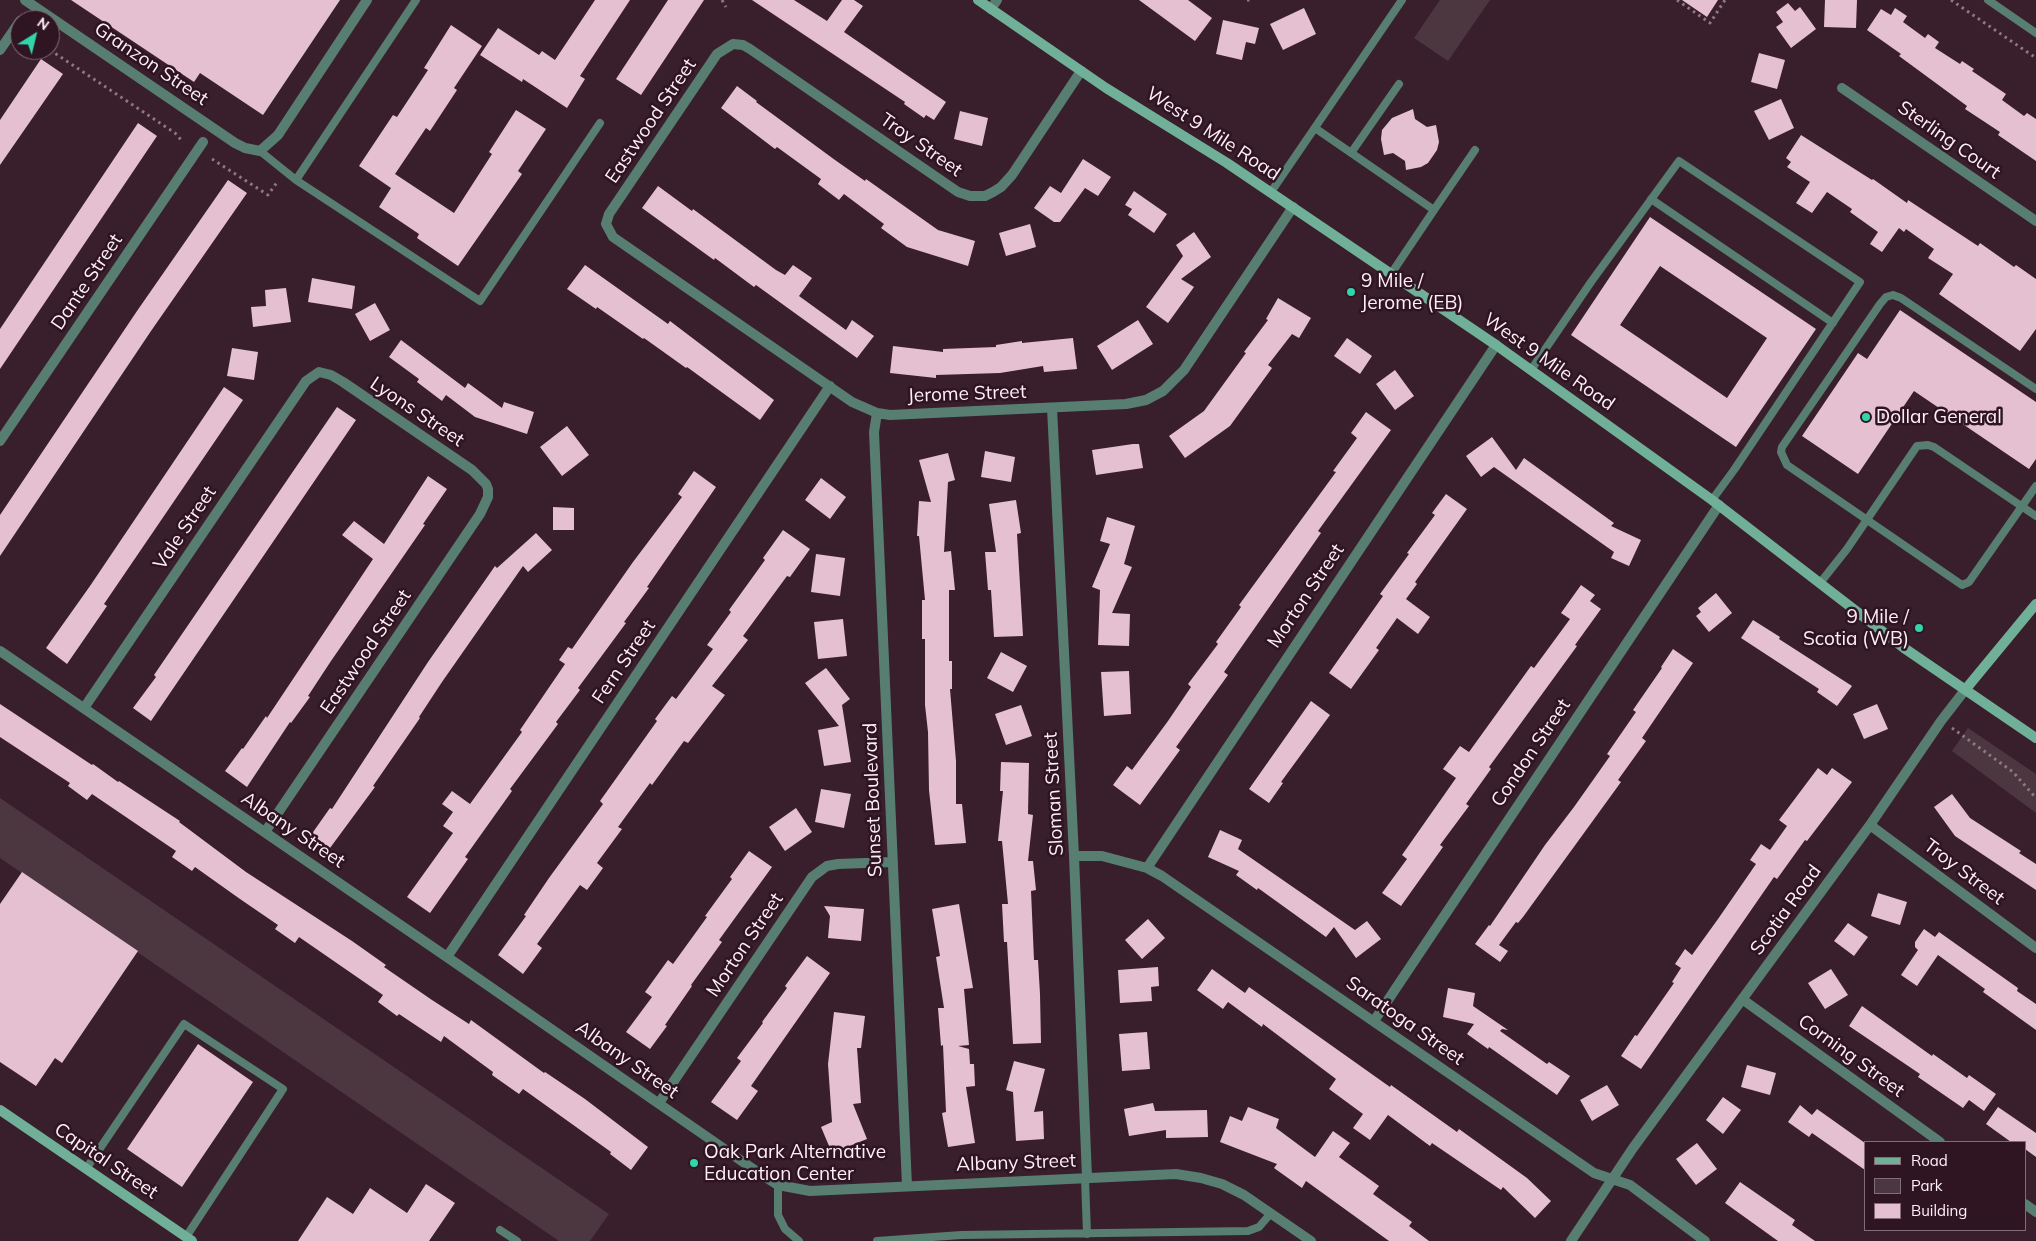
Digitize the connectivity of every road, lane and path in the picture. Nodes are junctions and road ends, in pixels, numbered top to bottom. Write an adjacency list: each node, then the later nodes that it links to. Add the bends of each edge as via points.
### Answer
1 (25, 0): 29 (street, Granzon Street, via 235,143)
2 (368, 0): 29 (street, via 278,135)
3 (416, 0): 34 (lane)
4 (722, 0): 14 (path)
5 (978, 0): 15 (main road, West 9 Mile Road)
6 (997, 0): 15 (street)
7 (1247, 0): 8 (path)
8 (1253, 0)
9 (1402, 0): 26 (lane)
10 (1677, 0): 11 (path, via 1710,23)
11 (1725, 0)
12 (1951, 0): 21 (path)
13 (1988, 0): 16 (lane)
14 (726, 7)
15 (991, 9): 22 (main road, West 9 Mile Road)
16 (2036, 33)
17 (10, 36): 19 (street)
18 (733, 44): 22 (street, Troy Street, via 750,49 958,192 970,196 994,192 1012,175); 40 (street, Eastwood Street, via 717,54 609,214)
19 (0, 50)
20 (60, 57): 27 (path, via 175,133)
21 (2036, 58)
22 (1081, 71): 35 (main road, West 9 Mile Road)
23 (1399, 84): 31 (lane)
24 (1842, 88): 39 (street, Sterling Court)
25 (600, 123): 34 (lane, via 480,302)
26 (1315, 128): 31 (lane); 35 (lane)
27 (182, 141)
28 (203, 142): 50 (street, Dante Street)
29 (260, 150): 34 (lane)
30 (1474, 150): 38 (lane)
31 (1351, 153): 38 (lane)
32 (212, 159): 33 (path, via 268,196)
33 (279, 180)
34 (296, 180)
35 (1271, 192): 37 (main road, West 9 Mile Road)
36 (1651, 199): 42 (lane); 42 (lane, via 1679,161 1682,162 1860,282); 44 (lane, via 1590,282)
37 (1293, 207): 41 (main road, West 9 Mile Road); 48 (street, Jerome Street, via 1184,370 1163,391 1146,400 1126,404)
38 (1434, 210): 41 (lane)
39 (2036, 221)
40 (606, 224): 46 (street, Jerome Street, via 614,237)
41 (1391, 274): 43 (main road, West 9 Mile Road)
42 (1833, 323): 53 (lane)
43 (1496, 345): 44 (main road, West 9 Mile Road); 69 (street, Morton Street)
44 (1532, 370): 53 (main road, West 9 Mile Road)
45 (319, 372): 52 (street, Lyons Street, via 343,382 472,470); 61 (street, Vale Street, via 306,381)
46 (830, 386): 49 (street, Jerome Street, via 858,405); 71 (street, Fern Street)
47 (2036, 389): 56 (lane, via 1901,298 1886,297 1782,446 1781,452 1787,465)
48 (1052, 408): 49 (street, Jerome Street); 67 (street, Sloman Street)
49 (877, 413): 68 (street, Sunset Boulevard, via 874,432)
50 (0, 442)
51 (2036, 486): 54 (lane)
52 (488, 489): 66 (street, Eastwood Street, via 480,514)
53 (1715, 503): 57 (main road, West 9 Mile Road); 73 (street, Condon Street)
54 (2022, 507): 55 (lane); 56 (lane, via 1928,445 1917,446); 56 (lane, via 1969,582 1962,585)
55 (2036, 516)
56 (1867, 520): 57 (lane)
57 (1820, 583): 60 (main road, West 9 Mile Road, via 1904,648)
58 (2036, 604): 60 (main road, Scotia Road)
59 (0, 651): 61 (street, Albany Street)
60 (1966, 690): 63 (main road, West 9 Mile Road); 65 (street, Scotia Road)
61 (84, 708): 66 (street, Albany Street)
62 (1956, 731): 64 (path, via 2013,772)
63 (2036, 738)
64 (2036, 798)
65 (1870, 825): 70 (street, Troy Street); 72 (street, Scotia Road)
66 (265, 832): 71 (street, Albany Street)
67 (1074, 856): 69 (street, Saratoga Street, via 1102,856); 78 (street, Sloman Street)
68 (893, 862): 74 (street, Morton Street, via 827,866 812,877); 81 (street, Sunset Boulevard)
69 (1147, 868): 73 (street, Saratoga Street)
70 (2036, 948)
71 (447, 957): 74 (street, Albany Street)
72 (1742, 999): 76 (street, Corning Street); 79 (street, Scotia Road)
73 (1374, 1021): 79 (street, Saratoga Street, via 1594,1173)
74 (659, 1104): 80 (street, Albany Street)
75 (0, 1110): 77 (main road, Capital Street)
76 (1939, 1141)
77 (86, 1168): 85 (main road, Capital Street); 85 (lane, via 184,1024 282,1089)
78 (1086, 1178): 81 (street, Albany Street); 82 (street, Albany Street, via 1176,1174 1201,1178 1244,1195); 84 (lane)
79 (1612, 1180): 90 (street, Scotia Road); 91 (street, Saratoga Street, via 1630,1185)
80 (778, 1185): 81 (street, Albany Street, via 810,1190); 87 (lane, via 778,1216 785,1229)
81 (907, 1186)
82 (1271, 1213): 84 (lane, via 1259,1227 1248,1231); 89 (street, Albany Street)
83 (500, 1230): 86 (lane)
84 (1087, 1234): 88 (lane, via 961,1235)
85 (189, 1239)
86 (517, 1241)
87 (799, 1241)
88 (877, 1241)
89 (1311, 1241)
90 (1571, 1241)
91 (1705, 1241)

